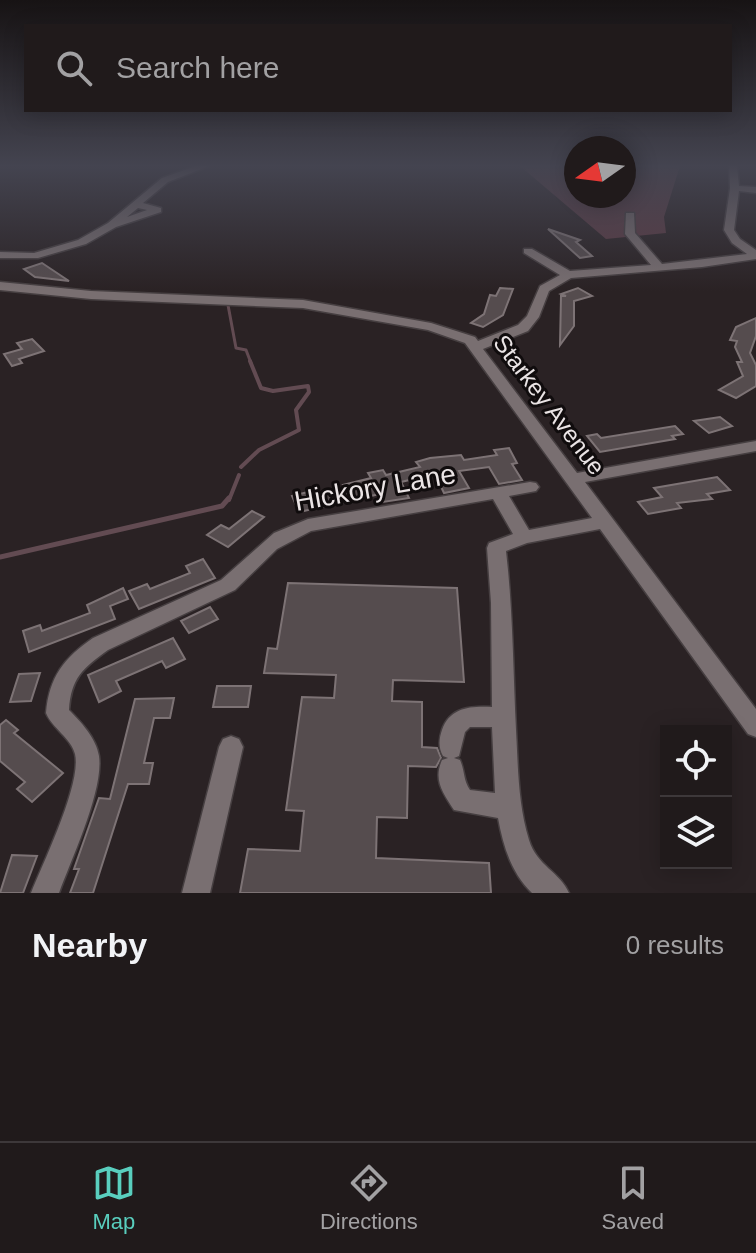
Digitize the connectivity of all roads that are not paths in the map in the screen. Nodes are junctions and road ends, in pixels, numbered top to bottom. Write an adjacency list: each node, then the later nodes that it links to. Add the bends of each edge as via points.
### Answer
1 (130, 208): 5 (street)
2 (149, 208): 5 (street, via 158,210)
3 (732, 208): 8 (street, via 729,230)
4 (630, 215): 9 (street, via 630,234)
5 (112, 225): 7 (street, via 61,249 21,258)
6 (528, 251): 10 (street)
7 (0, 255)
8 (756, 255): 9 (street)
9 (659, 267): 10 (street)
10 (568, 275): 12 (street, via 544,289 523,328)
11 (0, 286): 12 (street, Starkey Avenue, via 303,304 431,327)
12 (478, 346): 14 (street, Starkey Avenue)
13 (756, 446): 14 (street)
14 (574, 479): 17 (street, Starkey Avenue)
15 (530, 487): 16 (street, Hickory Lane)
16 (498, 493): 18 (street); 23 (street, Hickory Lane, via 283,533 224,588 95,647 67,672 59,692 57,713 88,756 76,811)
17 (606, 522): 18 (street); 20 (street, Starkey Avenue)
18 (524, 537): 19 (street, via 496,548)
19 (502, 718): 22 (street); 22 (street, via 466,717 455,722 451,784 463,801)
20 (756, 727)
21 (231, 747): 24 (street)
22 (509, 807): 25 (street, via 524,862)
23 (45, 893)
24 (196, 893)
25 (555, 893)

